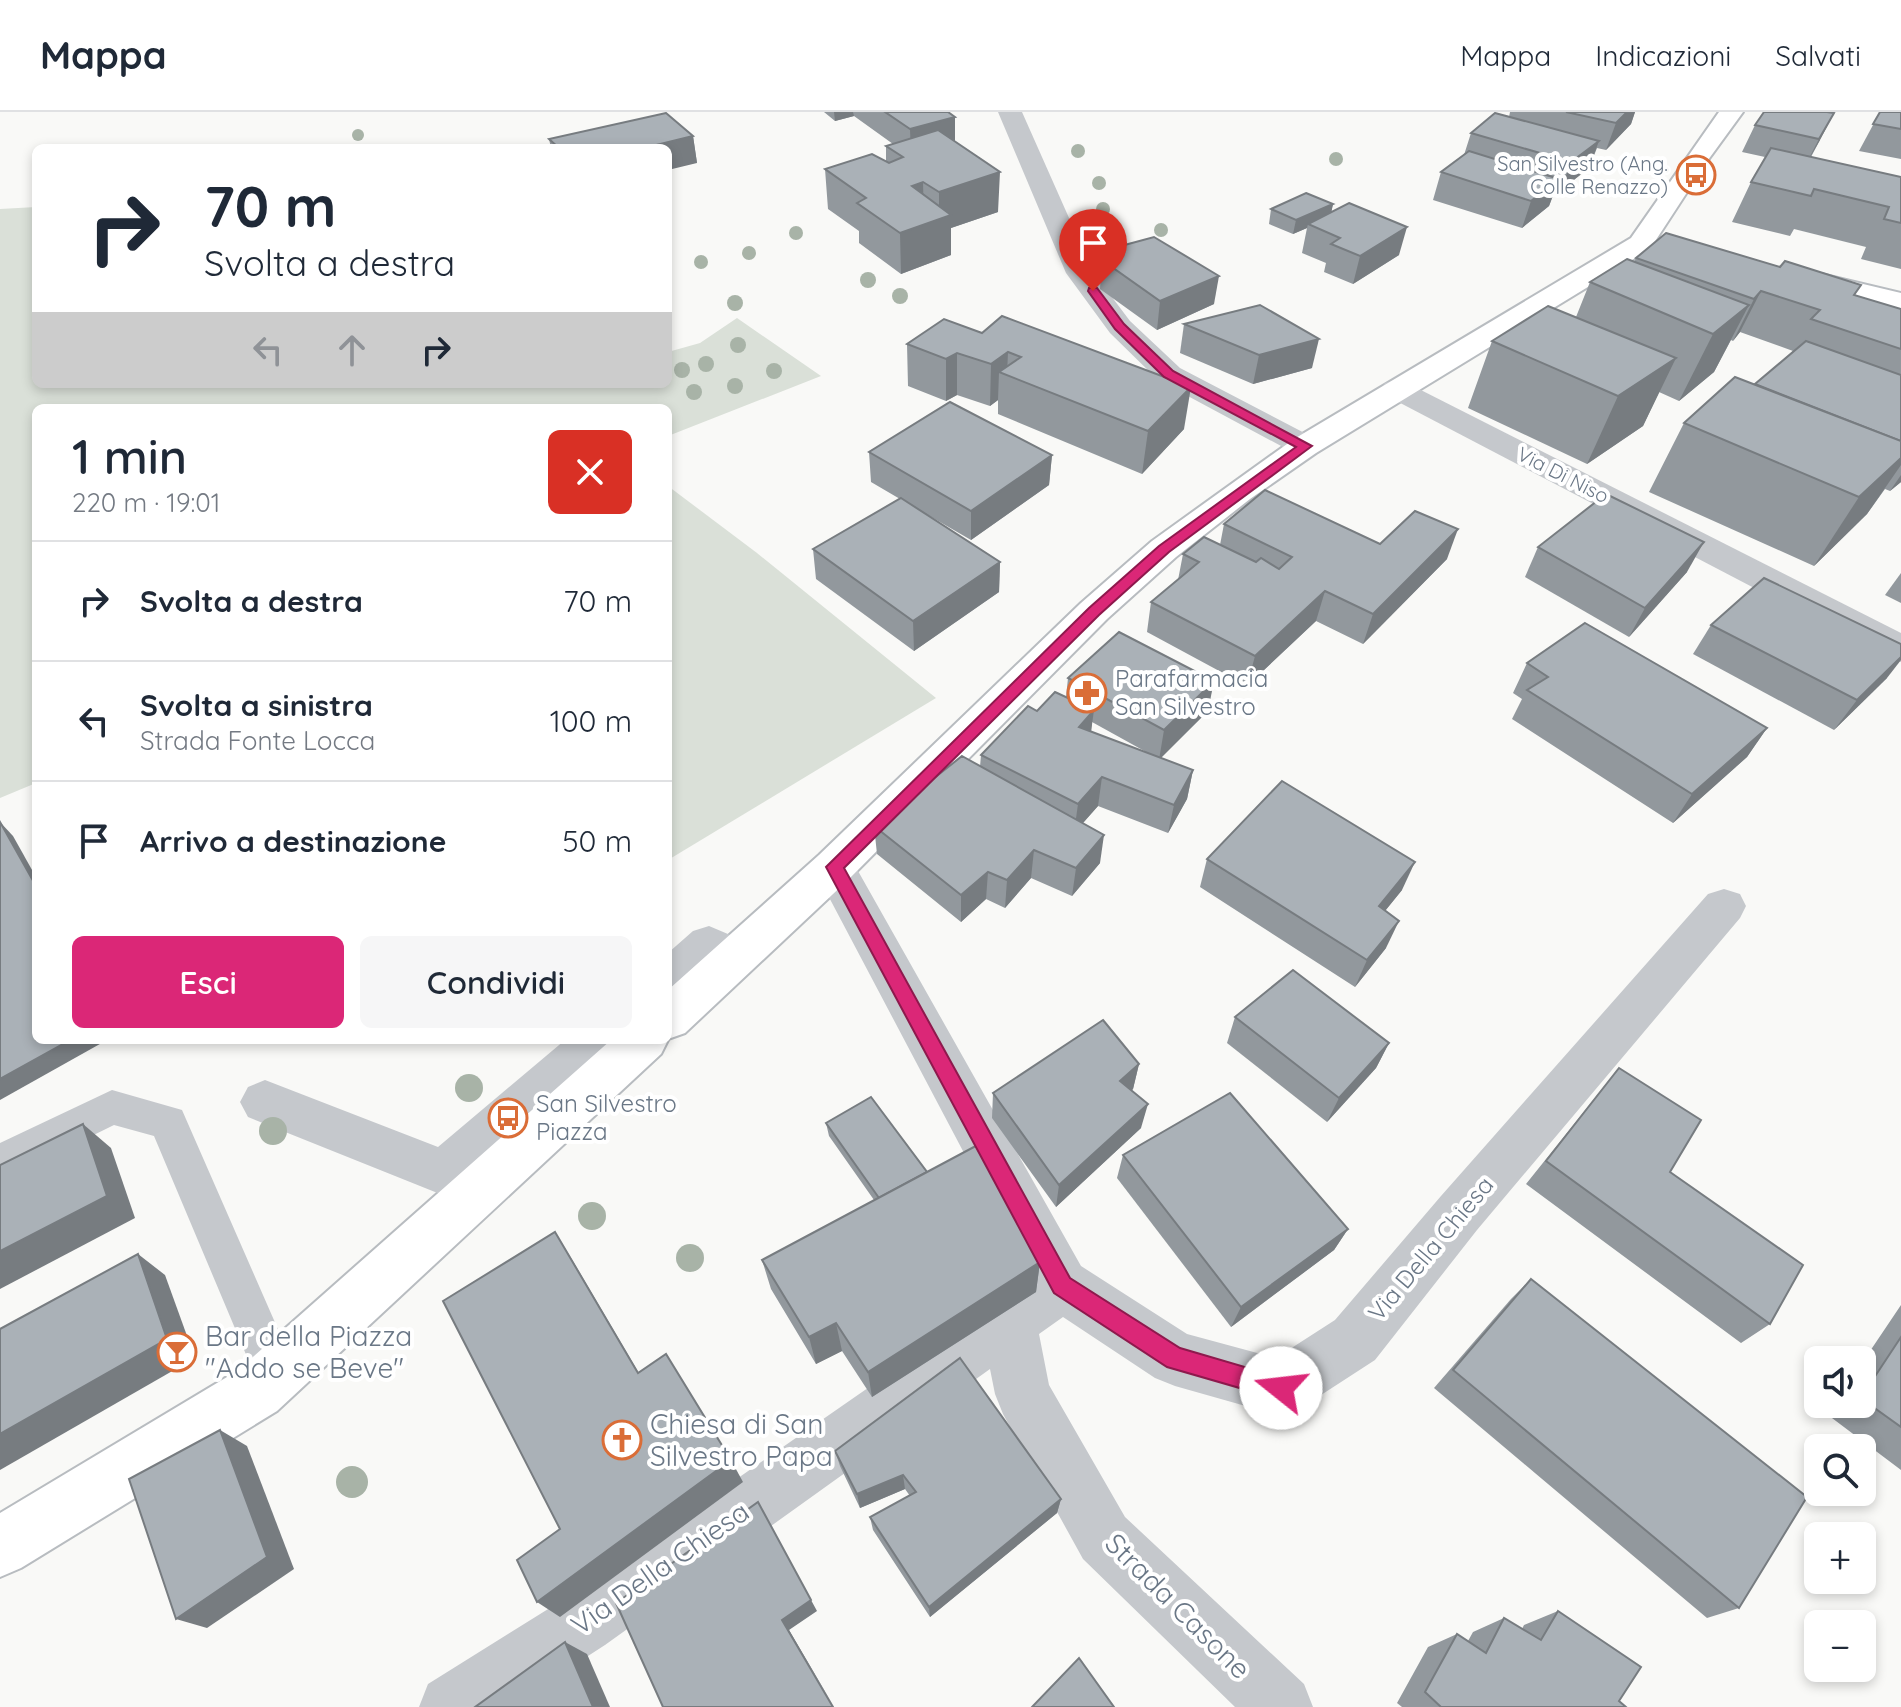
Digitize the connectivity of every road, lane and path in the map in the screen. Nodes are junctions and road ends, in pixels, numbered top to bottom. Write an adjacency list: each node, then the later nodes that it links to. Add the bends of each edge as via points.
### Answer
1 (1731, 112): 5 (street, via 1697,157 1653,245)
2 (1006, 113): 6 (street, via 1080,273 1120,327 1169,374)
3 (1773, 270): 4 (street)
4 (1901, 301)
5 (1396, 389): 6 (street); 7 (street, Via Di Niso)
6 (1305, 446): 8 (street, via 1164,549 1094,611)
7 (1901, 649)
8 (834, 867): 12 (street); 17 (street, Via Della Chiesa)
9 (1724, 906): 17 (street, Via Della Chiesa, via 1355,1340 1281,1388 1175,1358)
10 (719, 950): 11 (street, via 709,944)
11 (672, 976)
12 (672, 1015)
13 (595, 1044): 15 (street, via 450,1178)
14 (640, 1044): 19 (street)
15 (265, 1102)
16 (0, 1163): 19 (lane, via 112,1107 168,1122)
17 (1062, 1285): 18 (street, Via Della Chiesa)
18 (1009, 1323): 21 (street, Via Della Chiesa, via 583,1623); 22 (street, Strada Casone, via 1023,1394 1104,1538)
19 (276, 1375): 20 (street)
20 (0, 1547)
21 (451, 1707)
22 (1281, 1707)

